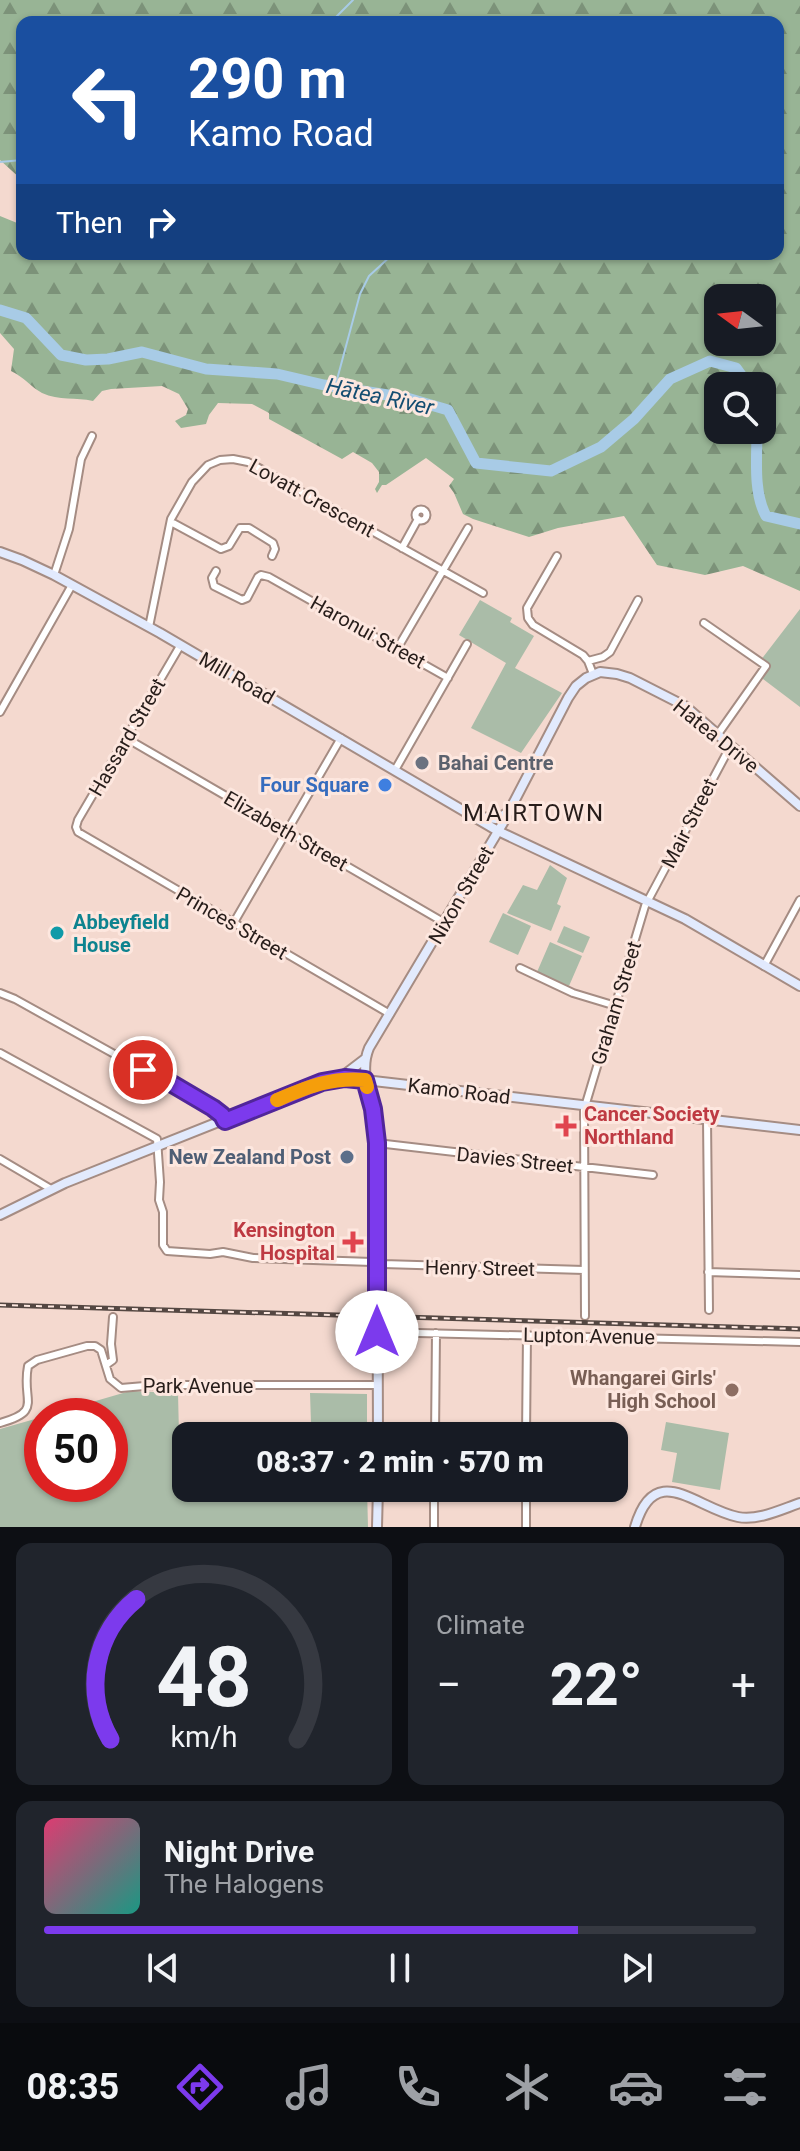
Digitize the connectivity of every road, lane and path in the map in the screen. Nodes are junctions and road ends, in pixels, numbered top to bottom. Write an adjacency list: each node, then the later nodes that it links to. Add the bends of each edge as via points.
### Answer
1 (92, 436): 11 (street, via 81,459 69,529)
2 (418, 519): 5 (street)
3 (171, 522): 5 (street, Lovatt Crescent, via 202,469 238,459); 7 (street, via 221,549 240,528 249,528 273,543); 16 (street, Lovatt Crescent)
4 (468, 528): 10 (street)
5 (402, 548): 10 (street, Lovatt Crescent)
6 (0, 552): 11 (main road, Mill Road)
7 (272, 556)
8 (557, 556): 20 (street, via 527,608 528,618)
9 (216, 571): 19 (street, Haronui Street, via 214,586 239,599 247,598 261,575 269,577)
10 (442, 571): 13 (street, Lovatt Crescent); 19 (street)
11 (54, 575): 12 (main road, Mill Road)
12 (72, 585): 16 (main road, Mill Road); 23 (street)
13 (483, 593)
14 (638, 600): 20 (street, via 610,652)
15 (704, 623): 24 (street, via 766,666)
16 (149, 627): 18 (main road, Mill Road)
17 (467, 644): 22 (street)
18 (180, 646): 25 (street, Hassard Street); 26 (main road, Mill Road)
19 (397, 649): 22 (street, Haronui Street)
20 (588, 661): 21 (street)
21 (593, 674): 24 (main road, Hatea Drive, via 630,678 685,706); 30 (main road, Nixon Street, via 568,698)
22 (448, 678): 28 (street)
23 (0, 712)
24 (718, 734): 27 (main road, Hatea Drive)
25 (126, 738): 32 (street, Hassard Street); 34 (street, Elizabeth Street)
26 (341, 738): 28 (main road, Mill Road); 34 (street)
27 (731, 745): 29 (main road, Hatea Drive); 36 (street, Mair Street)
28 (395, 770): 31 (main road, Mill Road)
29 (800, 806)
30 (509, 812): 31 (main road, via 492,819); 33 (main road, Nixon Street)
31 (469, 814): 33 (main road, Mill Road)
32 (77, 830): 38 (street, Princes Street)
33 (498, 831): 36 (main road, Mill Road); 37 (main road, Nixon Street)
34 (287, 832): 37 (street, Elizabeth Street); 38 (street)
35 (800, 900): 39 (street)
36 (648, 901): 39 (main road, Mill Road); 43 (street, Graham Street)
37 (445, 923): 44 (main road, Nixon Street)
38 (233, 924): 44 (street, Princes Street)
39 (764, 966): 41 (main road, Mill Road)
40 (520, 968): 43 (street)
41 (800, 986)
42 (0, 993): 51 (street, via 157,1075 213,1108)
43 (616, 1006): 49 (street, Graham Street)
44 (390, 1014): 46 (main road, Nixon Street)
45 (0, 1053): 54 (street, via 154,1137)
46 (365, 1059): 47 (main road); 48 (main road, Nixon Street)
47 (339, 1079): 48 (main road, Kamo Road); 51 (main road, Kamo Road)
48 (365, 1080): 49 (main road, Kamo Road); 53 (main road, Nixon Street)
49 (586, 1105): 50 (main road, Kamo Road); 56 (street, Graham Street)
50 (707, 1119): 52 (main road, Kamo Road); 62 (street)
51 (225, 1121): 54 (main road, Kamo Road)
52 (800, 1130)
53 (377, 1143): 56 (street, Davies Street); 60 (main road, Nixon Street)
54 (159, 1146): 58 (main road, Kamo Road); 60 (street, Henry Street, via 165,1250)
55 (0, 1159): 58 (street)
56 (583, 1168): 57 (street, Davies Street); 61 (street, Graham Street)
57 (653, 1175)
58 (51, 1189): 59 (main road, Kamo Road)
59 (0, 1215)
60 (377, 1263): 61 (street, Henry Street); 67 (main road, Nixon Street)
61 (584, 1270): 65 (street, Graham Street)
62 (708, 1272): 63 (street); 64 (street)
63 (800, 1275)
64 (709, 1310)
65 (585, 1316)
66 (113, 1317): 71 (street, via 113,1360)
67 (377, 1332): 68 (street, Lupton Avenue); 72 (main road, Nixon Street)
68 (436, 1333): 69 (street, Lupton Avenue); 74 (street)
69 (527, 1334): 70 (street, Lupton Avenue); 75 (street)
70 (800, 1342)
71 (106, 1365): 72 (street, Park Avenue, via 110,1379 121,1388); 76 (street, Park Avenue, via 95,1346 37,1360 28,1366 25,1413)
72 (377, 1385): 73 (main road, Nixon Street)
73 (378, 1422)
74 (435, 1422)
75 (526, 1422)
76 (0, 1423)
77 (378, 1502): 81 (main road)
78 (434, 1502): 82 (street)
79 (526, 1502): 83 (street)
80 (800, 1503): 84 (main road, via 744,1517 664,1492 645,1503)
81 (377, 1527)
82 (434, 1527)
83 (526, 1527)
84 (635, 1527)

